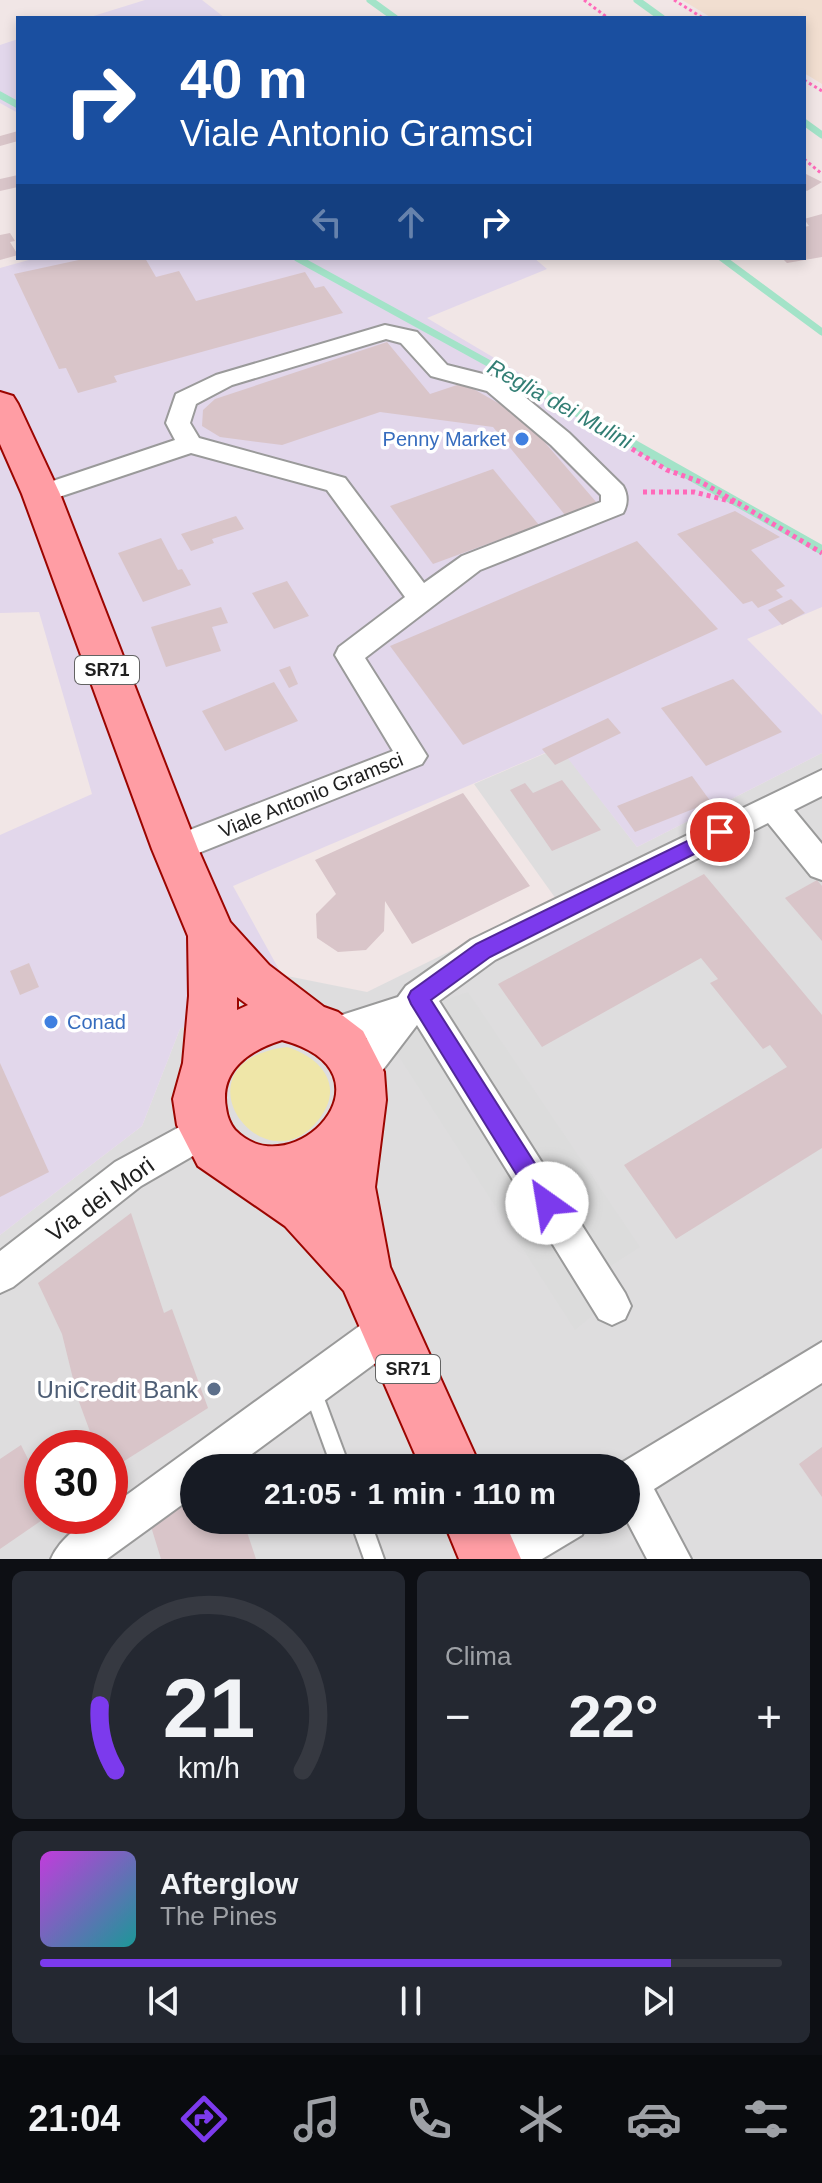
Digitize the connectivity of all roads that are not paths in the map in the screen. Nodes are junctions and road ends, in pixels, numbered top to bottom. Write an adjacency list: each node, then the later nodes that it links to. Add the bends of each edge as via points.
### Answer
1 (0, 404): 3 (main road, SR71)
2 (190, 444): 3 (street); 4 (street, via 336,484); 4 (street, via 178,423 185,400 224,380 385,332 409,337 439,371 495,385 614,492 614,507 471,563)
3 (41, 494): 7 (main road, SR71)
4 (421, 599): 7 (street, Viale Antonio Gramsci, via 349,655 412,756)
5 (822, 782): 6 (street)
6 (772, 806): 8 (street); 10 (street, via 483,950)
7 (175, 849): 9 (main road, SR71)
8 (822, 867)
9 (212, 936): 11 (main road, SR71, via 252,980); 12 (main road, SR71)
10 (412, 1004): 11 (street); 13 (street); 17 (street)
11 (318, 1026): 12 (main road, SR71, via 282,1018 260,1021 221,1044); 13 (main road, SR71, via 350,1051)
12 (208, 1062): 14 (main road, SR71, via 199,1084 198,1108)
13 (360, 1092): 14 (main road, via 347,1135 326,1156 300,1169 270,1171); 15 (main road, SR71, via 348,1187)
14 (223, 1147): 15 (main road, SR71, via 304,1207); 16 (street, Via dei Mori, via 128,1174)
15 (363, 1272): 18 (main road, SR71)
16 (0, 1274)
17 (612, 1306)
18 (390, 1328): 20 (street); 23 (main road, SR71)
19 (822, 1361): 24 (street)
20 (312, 1387): 21 (street); 22 (lane)
21 (218, 1454)
22 (336, 1454)
23 (445, 1454)
24 (640, 1475)
25 (180, 1481): 30 (street)
26 (640, 1506): 34 (street)
27 (365, 1534): 31 (lane)
28 (479, 1534): 32 (main road)
29 (544, 1534): 33 (street)
30 (72, 1559)
31 (374, 1559)
32 (490, 1559)
33 (504, 1559)
34 (670, 1559)

